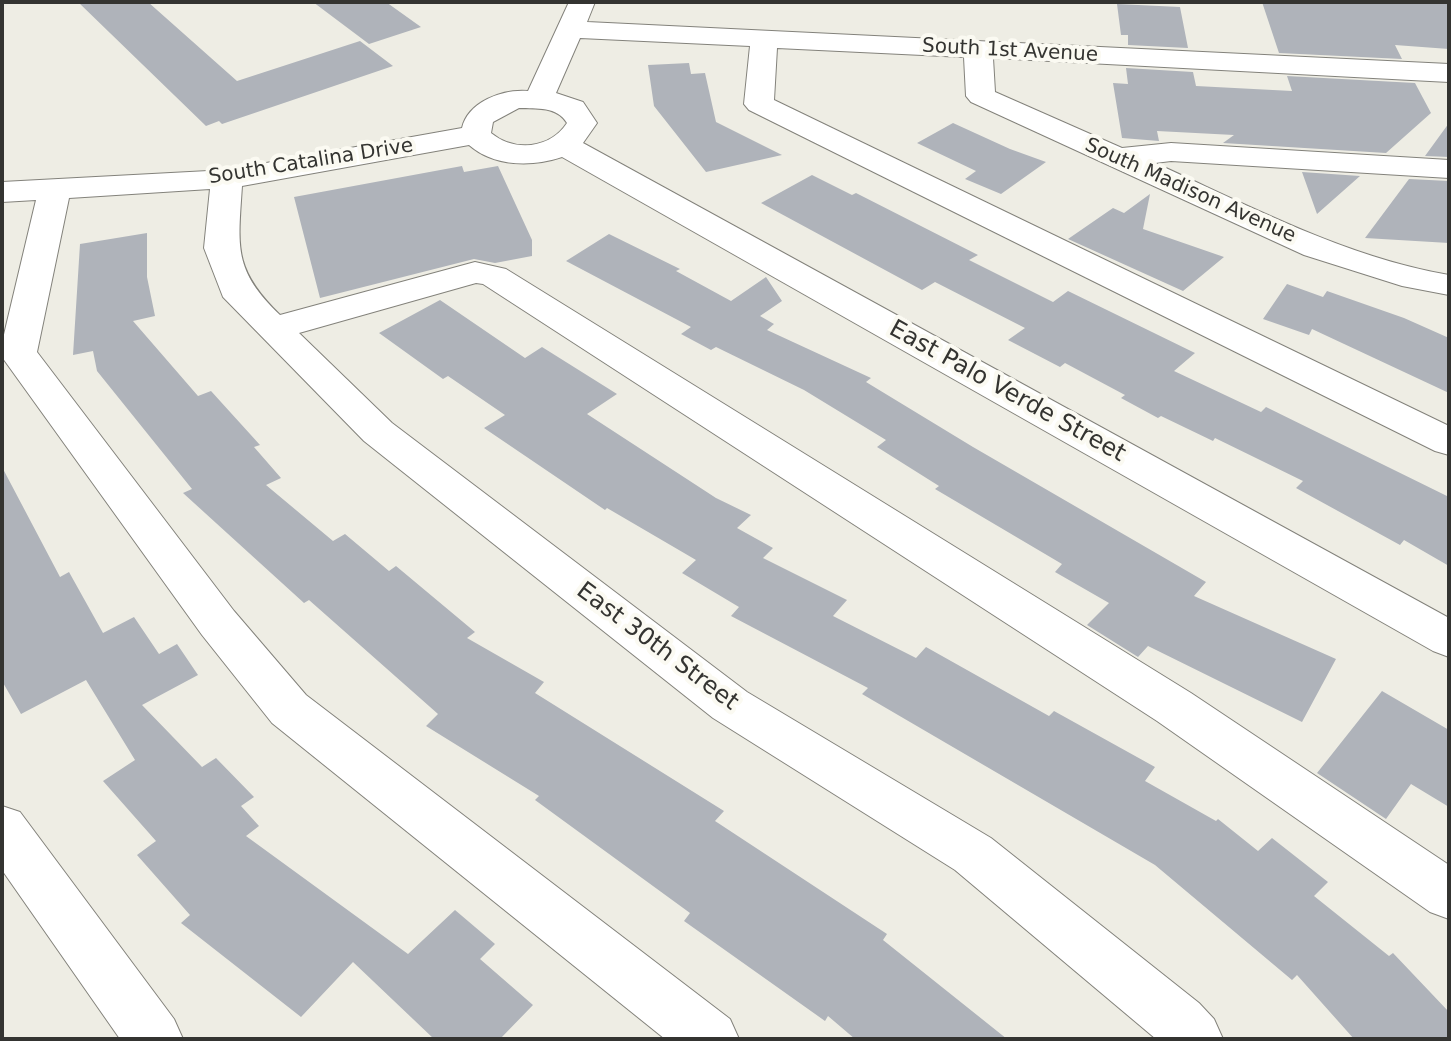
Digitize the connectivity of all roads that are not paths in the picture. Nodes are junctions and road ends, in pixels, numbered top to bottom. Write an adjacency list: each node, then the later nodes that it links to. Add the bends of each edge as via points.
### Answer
1 (582, 2): 2 (street)
2 (570, 29): 3 (street, South 1st Avenue); 6 (street)
3 (764, 39): 4 (street, South 1st Avenue); 16 (street, via 759,104)
4 (978, 50): 5 (street, South 1st Avenue); 9 (street, South Madison Avenue, via 981,96)
5 (1449, 73)
6 (539, 99): 7 (street, via 519,99 488,110 479,118); 8 (street, via 564,104 580,115 578,132)
7 (475, 135): 8 (street, via 509,153 545,152); 11 (street, South Catalina Drive)
8 (564, 145): 17 (street, East Palo Verde Street)
9 (1117, 158): 10 (street, via 1171,152); 14 (street, South Madison Avenue, via 1316,248)
10 (1449, 169)
11 (227, 179): 12 (street, South Catalina Drive); 15 (street, East 30th Street, via 221,248 241,297)
12 (55, 189): 13 (street, South Catalina Drive); 21 (street, via 18,353 218,623 289,709)
13 (2, 192)
14 (1449, 285)
15 (272, 329): 19 (street, via 475,272 494,276 1174,707); 22 (street, East 30th Street, via 378,432 717,695 973,854)
16 (1449, 442)
17 (1449, 639)
18 (2, 828): 20 (street)
19 (1449, 895)
20 (154, 1039)
21 (710, 1039)
22 (1194, 1039)

